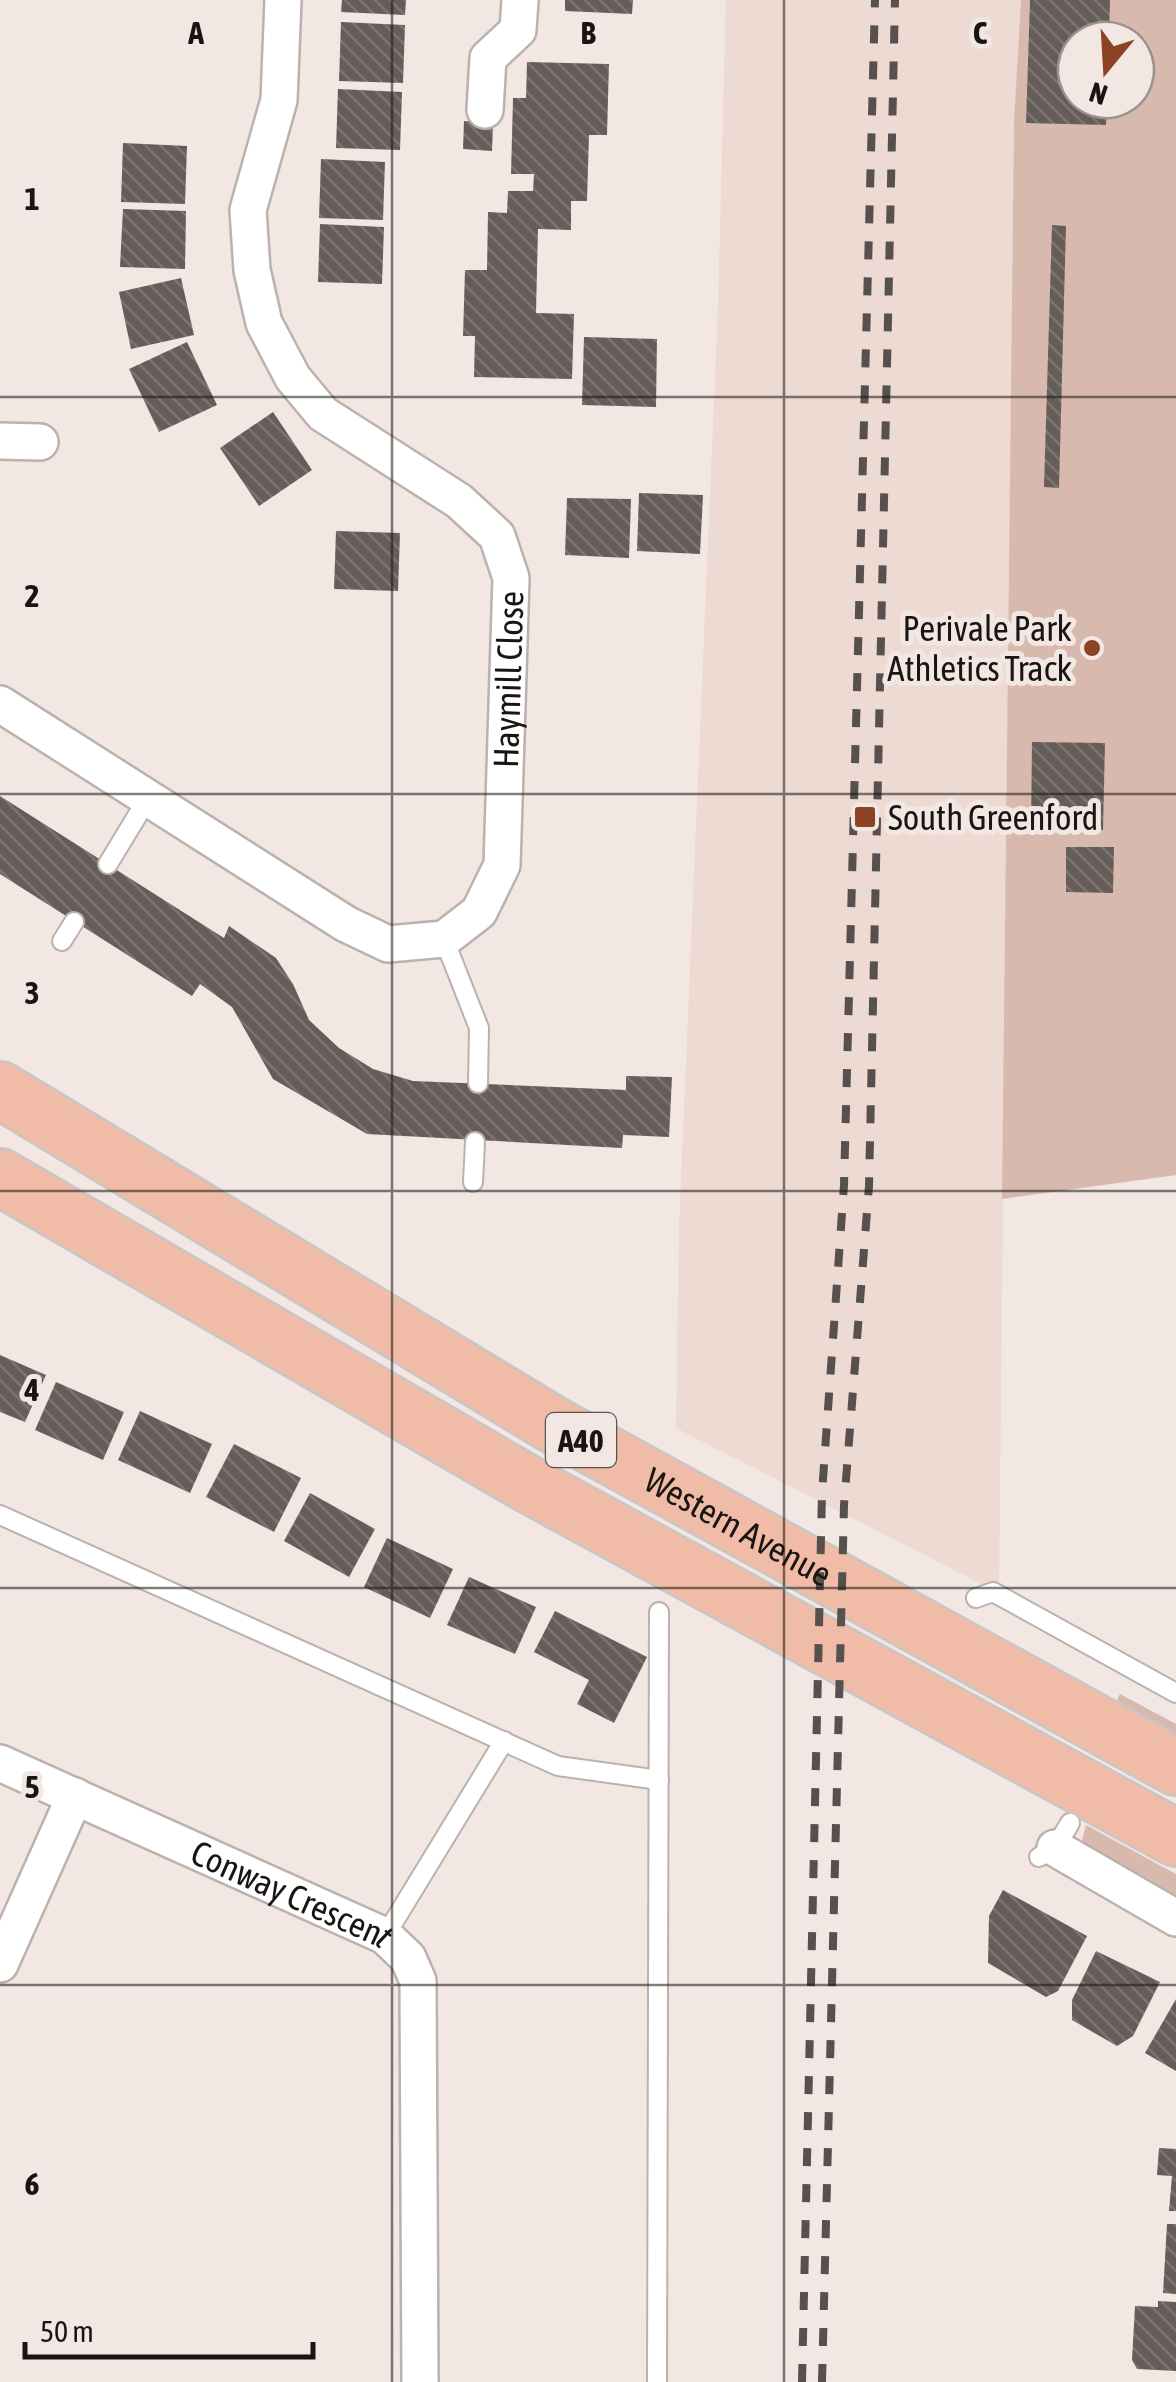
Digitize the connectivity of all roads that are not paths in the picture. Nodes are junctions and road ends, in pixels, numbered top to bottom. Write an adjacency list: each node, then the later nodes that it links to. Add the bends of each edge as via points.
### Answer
1 (283, 0): 10 (street, Haymill Close, via 279,100 248,210 264,323 293,378 323,414 459,502 496,536 511,578 502,865 479,912)
2 (520, 0): 3 (street, via 518,30 488,58)
3 (485, 110)
4 (0, 441): 5 (street)
5 (40, 442)
6 (0, 704): 7 (street)
7 (148, 798): 8 (lane); 10 (street, via 388,944)
8 (108, 864)
9 (74, 922): 11 (lane)
10 (444, 938): 12 (lane, via 479,1028)
11 (62, 941)
12 (478, 1083)
13 (0, 1090): 23 (highway, Western Avenue / A40, via 552,1424)
14 (476, 1142): 16 (lane)
15 (0, 1177): 26 (highway, Western Avenue / A40, via 528,1484)
16 (473, 1182)
17 (0, 1514): 21 (lane)
18 (976, 1598): 20 (lane, via 993,1592)
19 (659, 1612): 24 (lane)
20 (1176, 1693)
21 (504, 1741): 24 (lane, via 558,1766); 29 (lane)
22 (0, 1764): 25 (street, Conway Crescent)
23 (1176, 1767)
24 (659, 1780): 32 (lane)
25 (74, 1796): 29 (street, Conway Crescent); 30 (street)
26 (1176, 1838)
27 (1055, 1843): 28 (street)
28 (1176, 1918)
29 (385, 1936): 31 (street, Conway Crescent, via 408,1958 418,1981)
30 (0, 1964)
31 (420, 2382)
32 (657, 2382)

